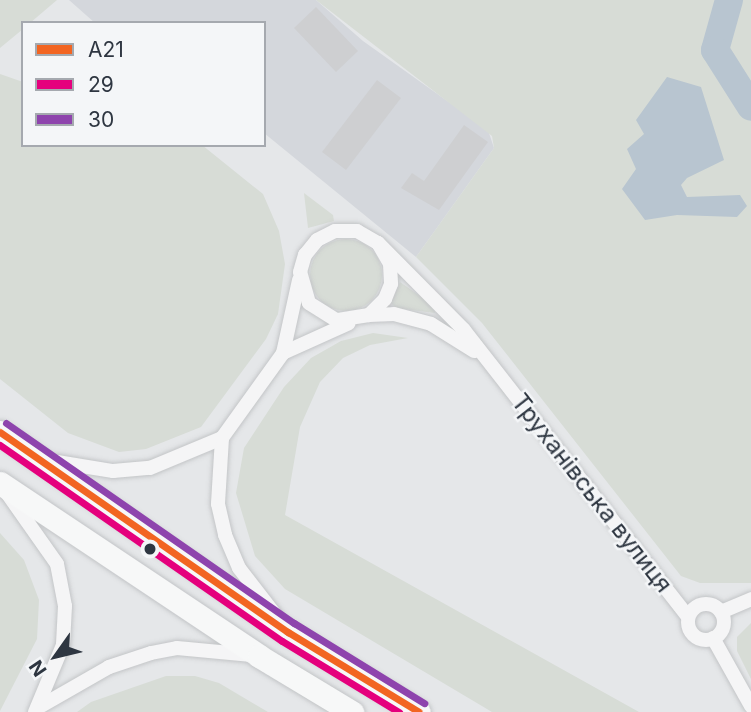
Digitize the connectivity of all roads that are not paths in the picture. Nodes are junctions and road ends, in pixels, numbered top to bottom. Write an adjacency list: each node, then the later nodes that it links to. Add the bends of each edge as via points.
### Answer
1 (378, 243): 2 (street, via 357,231 335,231 317,240); 3 (street, via 390,264 391,284 385,299); 5 (street, Труханівська вулиця, via 426,288)
2 (300, 272): 3 (street, via 309,303 325,316); 4 (street, Труханівська вулиця)
3 (363, 318): 4 (street, Труханівська вулиця); 5 (street, Труханівська вулиця, via 394,314 431,324 461,341)
4 (284, 353): 7 (street, Труханівська вулиця)
5 (495, 370): 12 (street, Труханівська вулиця)
6 (0, 432): 8 (main road)
7 (222, 438): 8 (street, via 150,468 113,471 74,467); 13 (street, via 218,504 225,535 239,568)
8 (25, 453): 13 (main road)
9 (0, 483): 15 (main road); 17 (street, via 57,564 65,606 63,645)
10 (751, 600): 11 (street)
11 (721, 612): 12 (street, via 704,604); 14 (street, via 723,627)
12 (688, 617): 14 (street, via 694,635)
13 (288, 632): 19 (main road)
14 (713, 638): 16 (street)
15 (259, 656): 17 (street, via 177,648 150,653 80,682); 18 (main road)
16 (751, 706)
17 (37, 710)
18 (352, 712)
19 (419, 712)

